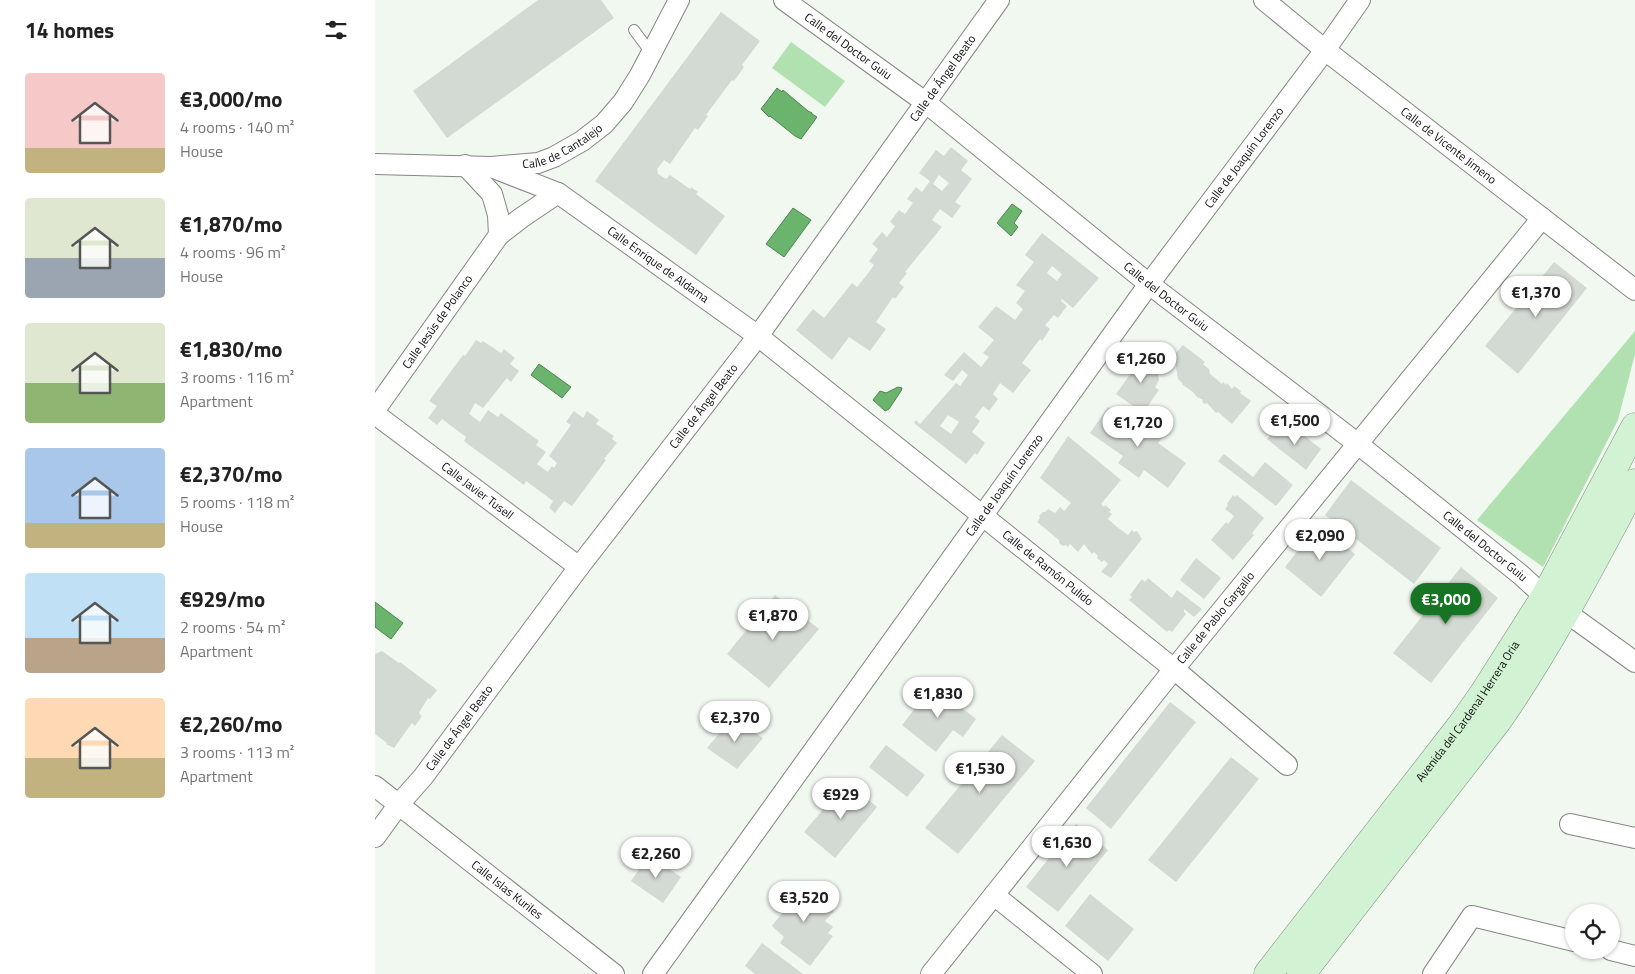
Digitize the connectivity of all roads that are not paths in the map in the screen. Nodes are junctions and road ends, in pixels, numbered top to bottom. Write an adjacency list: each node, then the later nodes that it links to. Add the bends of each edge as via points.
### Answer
1 (679, 0): 8 (street, Calle de Cantalejo)
2 (784, 0): 9 (street, Calle del Doctor Guiu)
3 (999, 0): 9 (street, Calle de Ángel Beato)
4 (1264, 0): 7 (street, Calle de Vicente Jimeno)
5 (1360, 0): 7 (street, Calle de Joaquín Lorenzo)
6 (634, 30): 8 (lane)
7 (1325, 50): 15 (street, Calle de Vicente Jimeno); 17 (street, Calle de Joaquín Lorenzo)
8 (651, 53): 10 (street, Calle de Cantalejo, via 623,102 604,124)
9 (925, 102): 17 (street, Calle del Doctor Guiu); 19 (street, Calle de Ángel Beato)
10 (554, 156): 13 (street, Calle de Cantalejo, via 538,162); 14 (street, via 553,176)
11 (375, 164): 12 (street, Calle de Cantalejo)
12 (465, 165): 13 (street, Calle de Cantalejo); 16 (street, via 492,194)
13 (491, 167): 14 (street, Calle Enrique de Aldama)
14 (558, 193): 16 (street, Calle Jesús de Polanco); 19 (street, Calle Enrique de Aldama)
15 (1542, 218): 18 (street, Calle de Vicente Jimeno); 23 (street, Calle de Pablo Gargallo)
16 (499, 235): 20 (street, Calle Jesús de Polanco)
17 (1149, 284): 23 (street, Calle del Doctor Guiu); 25 (street, Calle de Joaquín Lorenzo)
18 (1635, 290)
19 (758, 336): 25 (street, Calle de Ramón Pulido); 26 (street, Calle de Ángel Beato)
20 (375, 410)
21 (375, 414): 26 (street, Calle Javier Tusell)
22 (1635, 427): 27 (main road, Avenida del Cardenal Herrera Oria)
23 (1358, 444): 27 (street, Calle del Doctor Guiu); 29 (street, Calle de Pablo Gargallo)
24 (1635, 483): 27 (main road, Avenida del Cardenal Herrera Oria)
25 (983, 515): 29 (street, Calle de Ramón Pulido); 41 (street, Calle de Joaquín Lorenzo)
26 (579, 567): 32 (street, Calle de Ángel Beato, via 423,777)
27 (1555, 605): 28 (street, Calle del Doctor Guiu); 44 (main road, Avenida del Cardenal Herrera Oria); 45 (main road, Avenida del Cardenal Herrera Oria, via 1534,666 1498,720)
28 (1635, 662)
29 (1174, 669): 30 (street, Calle de Ramón Pulido); 36 (street, Calle de Pablo Gargallo)
30 (1287, 765)
31 (375, 786): 32 (street, Calle Islas Kuriles)
32 (399, 804): 34 (street, Calle de Ángel Beato); 40 (street, Calle Islas Kuriles)
33 (1570, 824): 35 (street)
34 (375, 837)
35 (1635, 838)
36 (994, 895): 42 (street, Calle de Pablo Gargallo); 43 (street)
37 (1565, 939): 46 (street, via 1472,916)
38 (1620, 952): 39 (street)
39 (1635, 956)
40 (614, 974)
41 (653, 974)
42 (931, 974)
43 (1092, 974)
44 (1268, 974)
45 (1301, 974)
46 (1433, 974)

